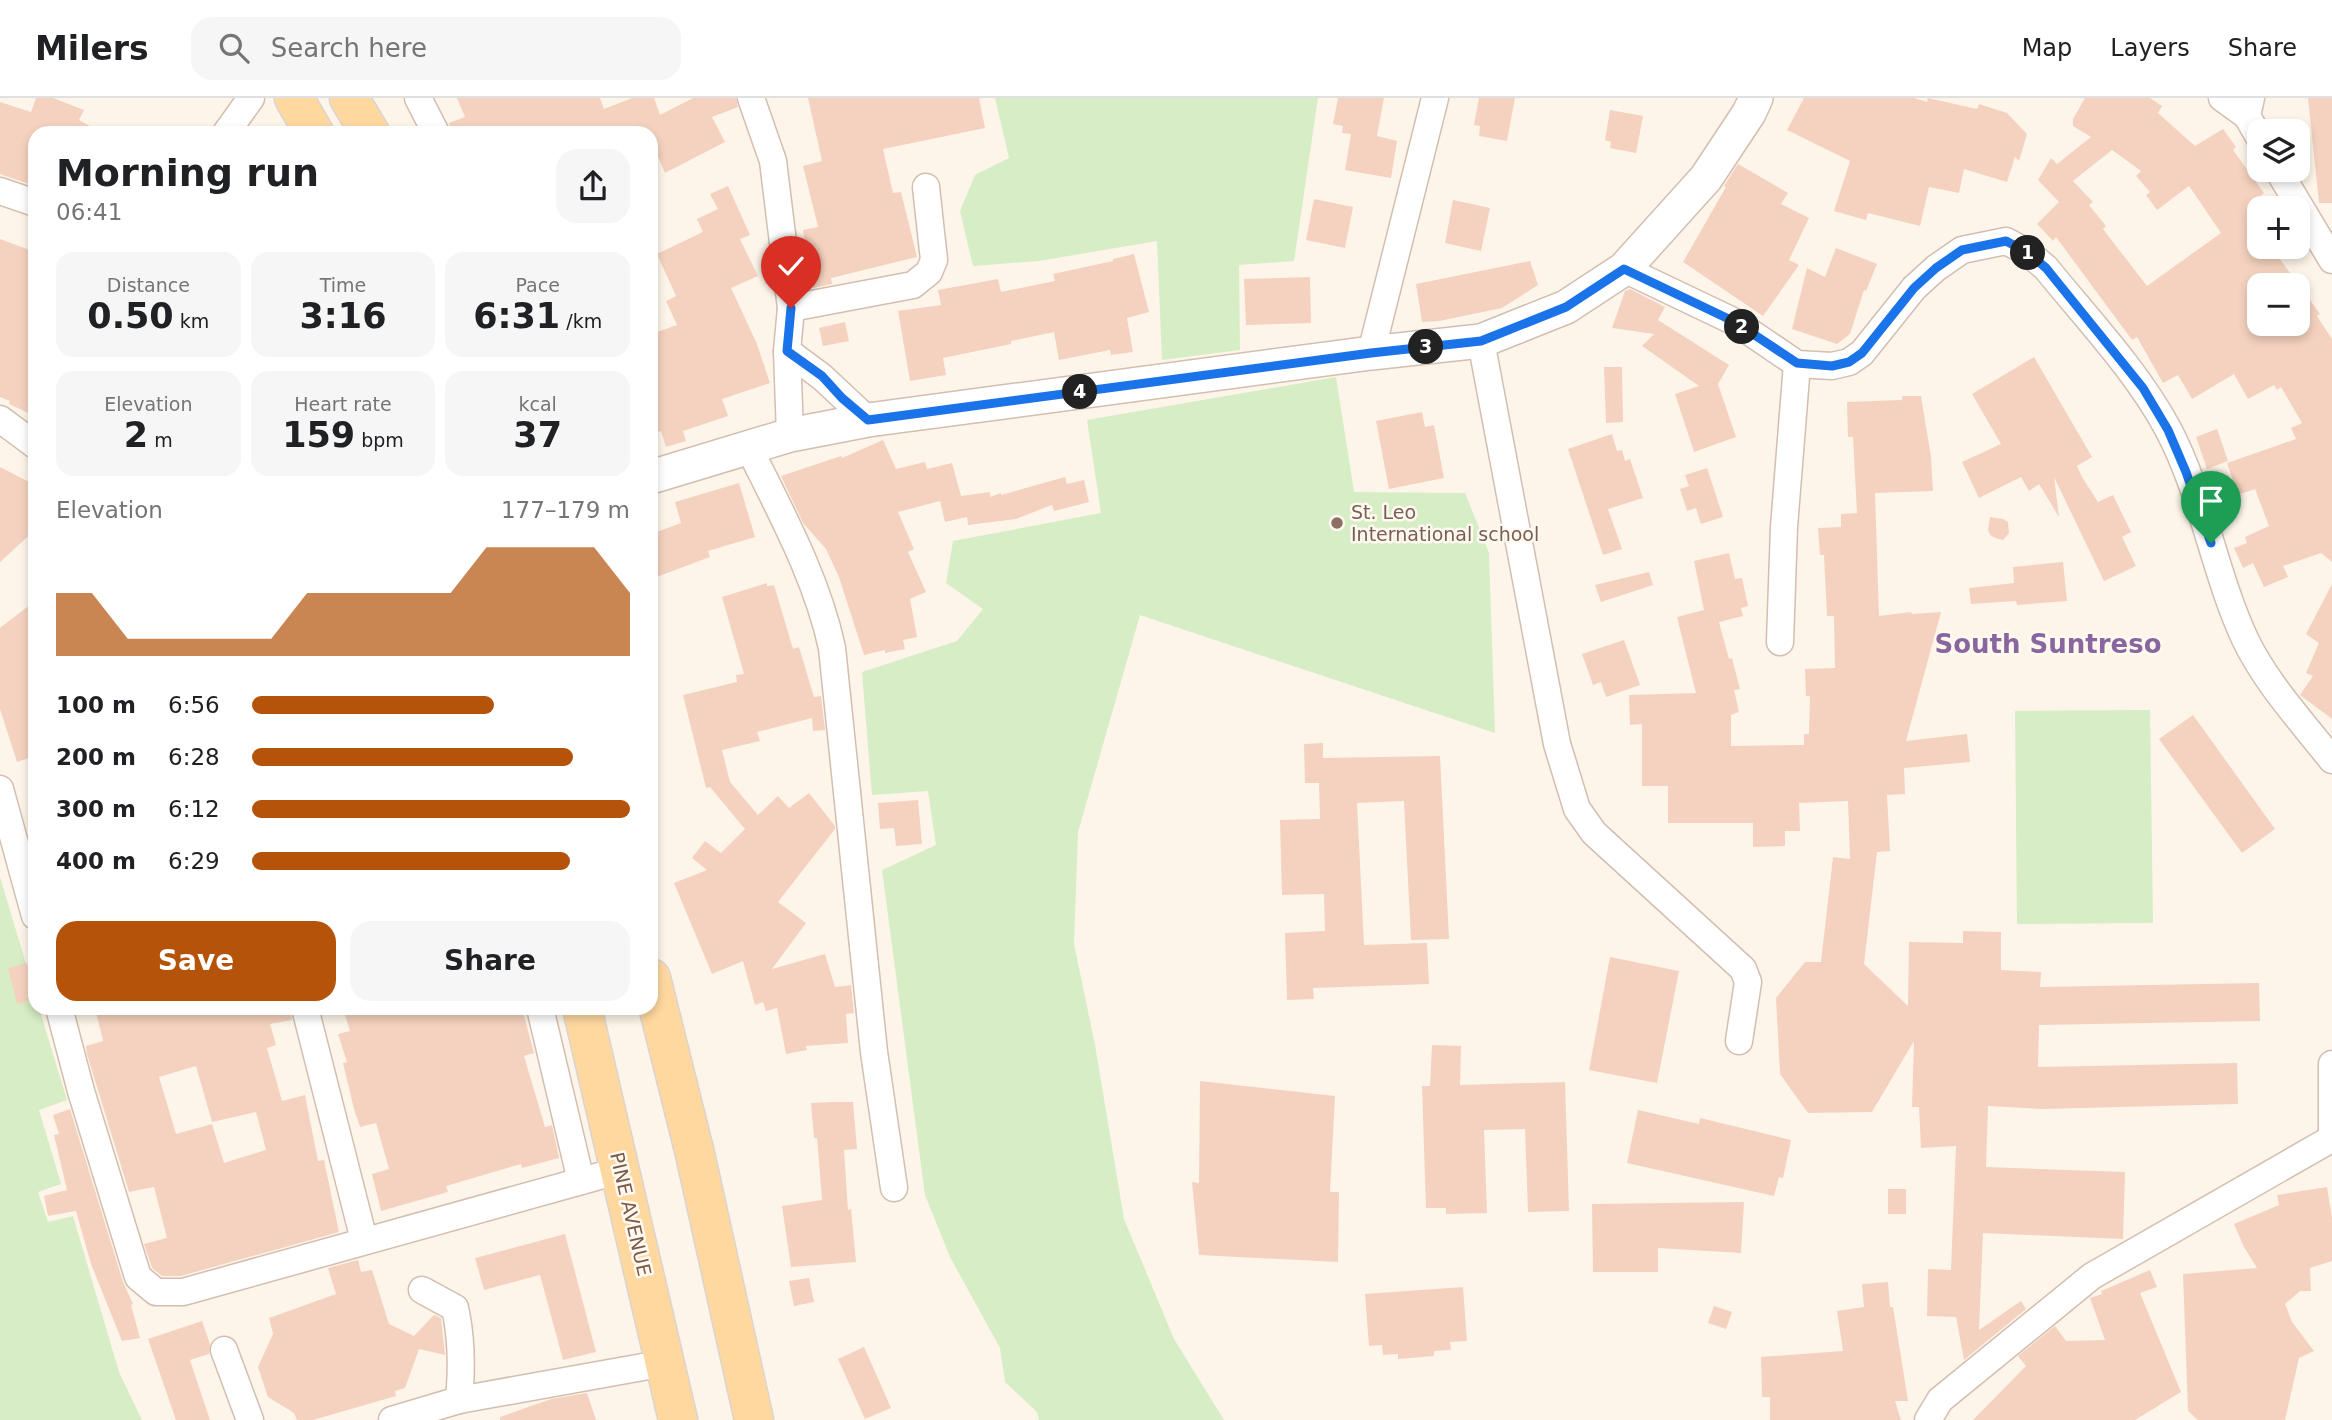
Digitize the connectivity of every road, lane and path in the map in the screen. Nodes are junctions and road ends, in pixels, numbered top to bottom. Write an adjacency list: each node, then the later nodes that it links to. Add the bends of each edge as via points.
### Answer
1 (251, 98): 10 (street)
2 (294, 98): 11 (main road)
3 (349, 98): 12 (main road)
4 (418, 98): 13 (street)
5 (751, 98): 20 (street, via 773,161)
6 (1435, 98): 23 (street)
7 (1756, 98): 19 (street, via 1706,178)
8 (2222, 98): 9 (street)
9 (2253, 117)
10 (231, 126)
11 (310, 126)
12 (366, 126)
13 (432, 126)
14 (2285, 182): 18 (street)
15 (926, 187): 20 (street, via 934,260 929,272 913,285)
16 (0, 191): 17 (street)
17 (28, 201)
18 (2332, 260)
19 (1624, 269): 21 (street, via 1566,307); 24 (street, via 1735,322)
20 (791, 308): 22 (street)
21 (1481, 341): 23 (street); 40 (street, via 1557,744 1577,809 1594,833 1743,969 1748,982)
22 (787, 351): 26 (street, via 822,376); 27 (street)
23 (1371, 353): 26 (street)
24 (1797, 363): 31 (street); 32 (street, via 1832,366 1849,362 1862,353 1914,288 1962,250 2006,241 2027,252 2046,268 2143,388 2186,472 2246,641)
25 (0, 419): 28 (street)
26 (868, 420): 27 (street)
27 (790, 435): 29 (street)
28 (28, 440)
29 (749, 449): 30 (street); 45 (street, via 811,580 832,648 874,1052)
30 (658, 475)
31 (1780, 642)
32 (2332, 760)
33 (0, 789): 34 (street)
34 (28, 891)
35 (658, 1006): 54 (main road)
36 (62, 1015): 46 (street, via 138,1277 156,1292 183,1292)
37 (307, 1015): 46 (street)
38 (542, 1015): 44 (street)
39 (584, 1015): 43 (main road, PINE AVENUE)
40 (1739, 1041)
41 (2332, 1064): 42 (street)
42 (2332, 1139): 55 (street, via 2092,1276 1940,1400)
43 (621, 1170): 44 (street); 49 (main road, PINE AVENUE)
44 (581, 1181): 46 (street)
45 (894, 1188)
46 (364, 1240)
47 (422, 1290): 50 (street, via 455,1308 461,1336)
48 (224, 1350): 51 (street)
49 (665, 1363): 50 (street); 53 (main road, PINE AVENUE)
50 (459, 1400): 52 (street)
51 (250, 1420)
52 (392, 1420)
53 (678, 1420)
54 (754, 1420)
55 (1928, 1420)

